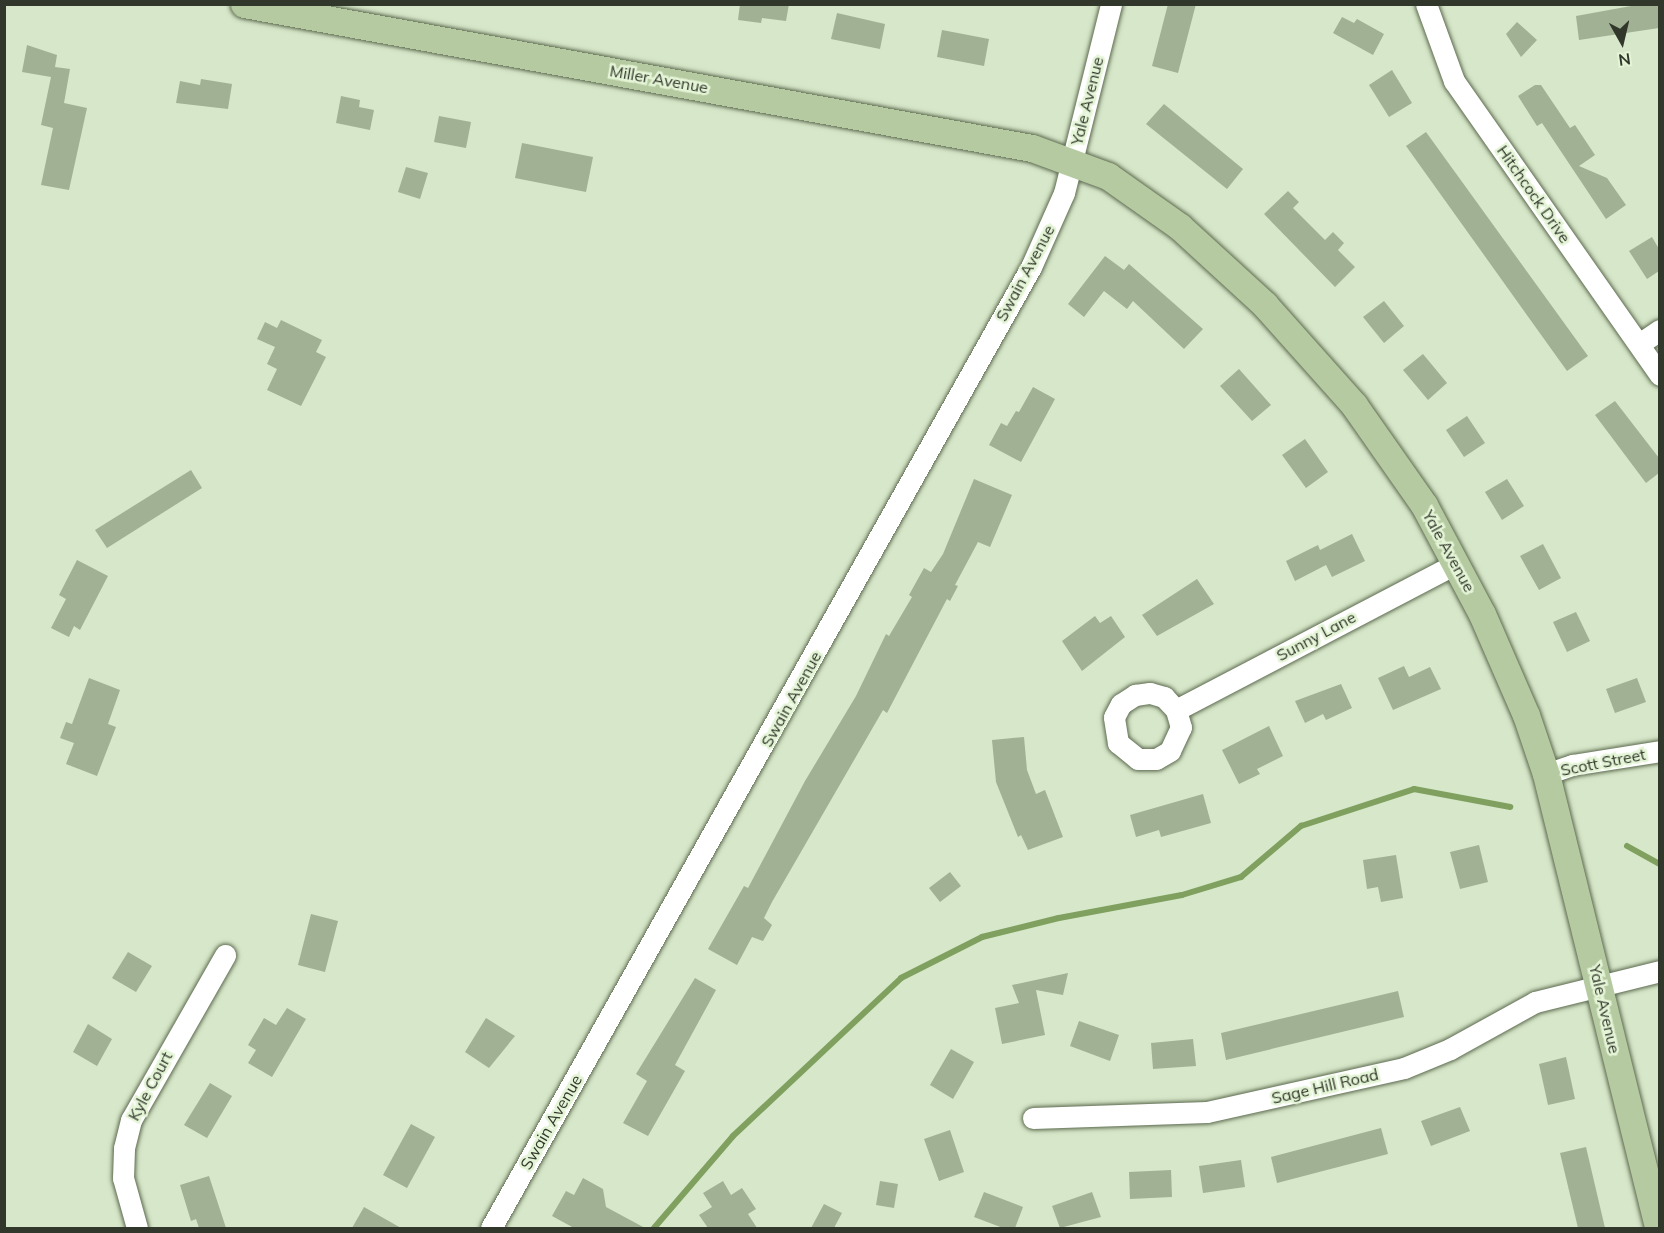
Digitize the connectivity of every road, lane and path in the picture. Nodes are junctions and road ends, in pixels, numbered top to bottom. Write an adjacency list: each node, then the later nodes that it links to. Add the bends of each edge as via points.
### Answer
1 (244, 4): 4 (main road, Miller Avenue, via 966,134)
2 (1111, 4): 4 (street, Yale Avenue)
3 (1426, 4): 6 (street, Hitchcock Drive, via 1454,81)
4 (1072, 160): 8 (main road, Yale Avenue, via 1108,176 1144,199 1265,305 1354,405 1424,505); 17 (street, Swain Avenue, via 1064,193 1031,267)
5 (1659, 330): 6 (street)
6 (1639, 344): 7 (street, Hitchcock Drive)
7 (1659, 375)
8 (1457, 563): 9 (street, Sunny Lane); 11 (main road, Yale Avenue, via 1506,665)
9 (1176, 710)
10 (1659, 751): 11 (street, Scott Street, via 1572,765)
11 (1546, 774): 14 (main road, Yale Avenue)
12 (225, 955): 16 (street, Kyle Court, via 130,1120 123,1178)
13 (1659, 971): 14 (street, Sage Hill Road)
14 (1599, 984): 15 (street, Sage Hill Road, via 1535,1002 1428,1059 1393,1070 1207,1112); 18 (main road, Yale Avenue)
15 (1033, 1118)
16 (137, 1228)
17 (491, 1228)
18 (1658, 1228)

